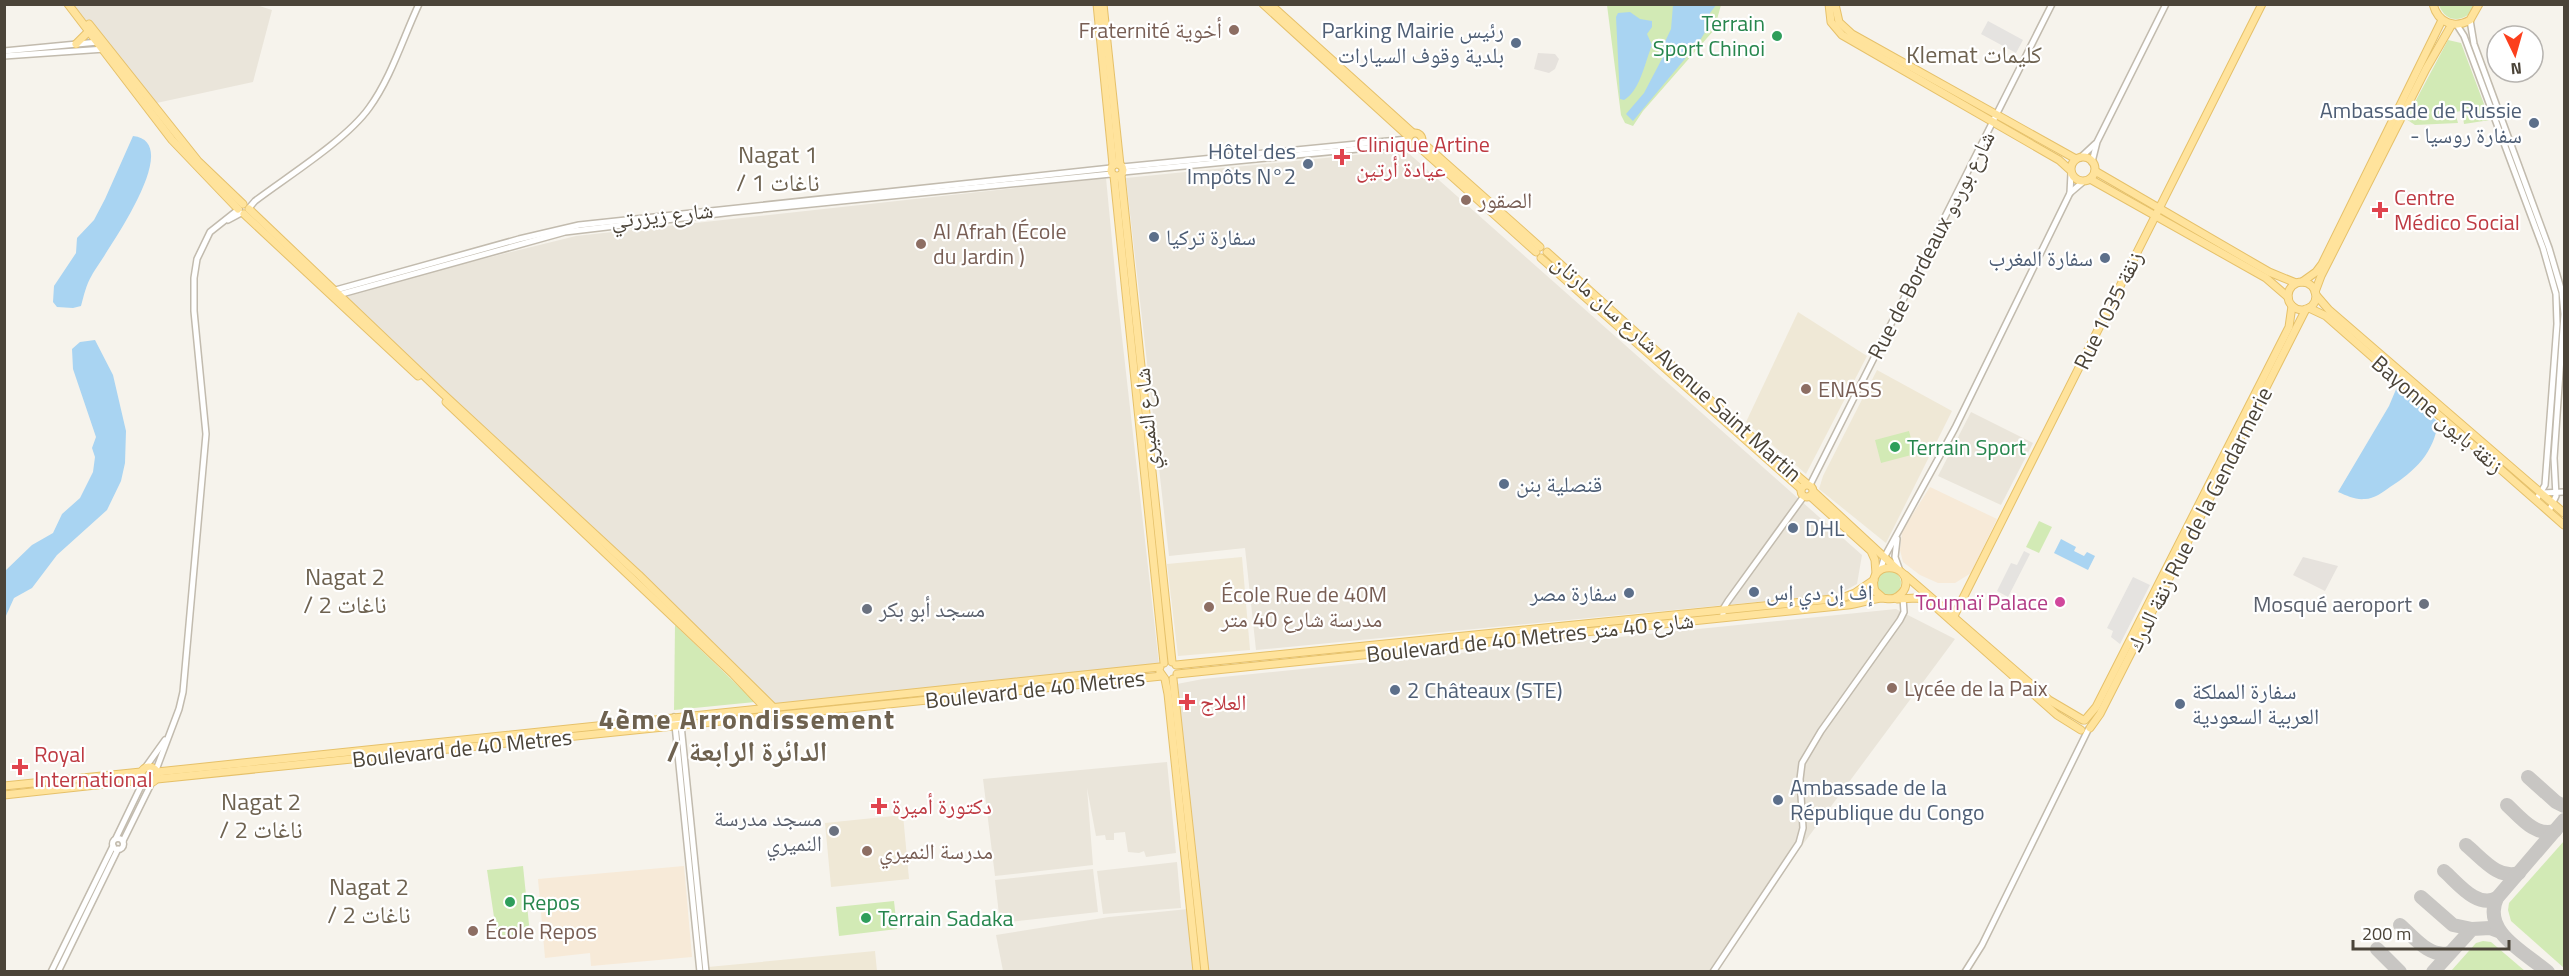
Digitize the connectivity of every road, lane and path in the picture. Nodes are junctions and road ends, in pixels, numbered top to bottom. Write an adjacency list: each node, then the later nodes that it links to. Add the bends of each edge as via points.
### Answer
1 (68, 4): 18 (main road)
2 (74, 4): 20 (main road)
3 (419, 4): 35 (street, via 369,108 347,130)
4 (1097, 4): 29 (main road)
5 (1103, 4): 29 (main road)
6 (1263, 4): 24 (main road)
7 (1270, 4): 24 (main road)
8 (1829, 4): 23 (main road, via 1831,22 1842,35)
9 (1835, 4): 23 (main road, via 1838,20 1846,30)
10 (2052, 4): 23 (street, Rue de Bordeaux شارع بوردو)
11 (2166, 4): 25 (street)
12 (2262, 4): 34 (main road, Rue 1035 زنقة)
13 (2433, 4): 15 (main road)
14 (2480, 5): 16 (main road)
15 (2442, 20): 17 (main road); 37 (main road, via 2316,272)
16 (2470, 20): 17 (main road); 45 (street, via 2474,44 2559,281 2564,314)
17 (2455, 24): 39 (main road, via 2421,79 2321,276); 45 (street, via 2464,36 2543,248 2556,294)
18 (89, 31): 19 (main road); 20 (main road)
19 (76, 44): 20 (street); 21 (street)
20 (103, 46): 22 (street); 35 (main road, via 172,140)
21 (4, 51)
22 (4, 56)
23 (1994, 119): 27 (main road); 30 (main road); 46 (street, Rue de Bordeaux شارع بوردو)
24 (1410, 138): 26 (main road); 26 (main road, شارع سان مارتان Avenue Saint Martin, via 1419,134); 29 (street, شارع زيزرتي)
25 (2097, 142): 27 (street); 28 (street)
26 (1420, 144): 46 (main road, شارع سان مارتان Avenue Saint Martin)
27 (2078, 158): 28 (main road); 30 (main road)
28 (2092, 162): 31 (main road)
29 (1117, 170): 38 (street, شارع زيزرتي, via 579,225); 64 (main road, شارع النميري)
30 (2071, 171): 32 (main road, via 2076,180); 33 (street)
31 (2095, 171): 32 (main road); 34 (main road)
32 (2087, 180): 33 (street); 36 (main road)
33 (2070, 193): 55 (street, via 1955,428)
34 (2159, 208): 36 (main road, Rue 1035 زنقة); 37 (main road, via 2269,272)
35 (244, 209): 38 (main road); 72 (street, via 210,232 197,259 193,284 206,434 183,692)
36 (2155, 216): 40 (main road, via 2266,278); 63 (main road, Rue 1035 زنقة)
37 (2299, 282): 39 (main road, via 2309,284); 40 (main road, via 2290,289)
38 (334, 294): 66 (main road, via 639,575); 67 (main road)
39 (2316, 294): 42 (main road); 43 (main road, Bayonne زنقة بايون)
40 (2288, 297): 41 (main road)
41 (2292, 306): 42 (main road); 69 (main road, زنقة الدرك Rue de la Gendarmerie, via 2289,327 2092,713)
42 (2307, 309): 43 (main road, Bayonne زنقة بايون, via 2321,313); 71 (main road, زنقة الدرك Rue de la Gendarmerie, via 2100,714)
43 (2364, 345): 44 (main road, Bayonne زنقة بايون)
44 (2378, 357): 48 (main road, Bayonne زنقة بايون); 50 (main road, Bayonne زنقة بايون)
45 (2556, 389): 48 (street); 49 (street)
46 (1808, 490): 56 (main road, شارع سان مارتان Avenue Saint Martin); 58 (main road, شارع سان مارتان Avenue Saint Martin, via 1870,551); 62 (street, Rue de Bordeaux شارع بوردو)
47 (2565, 492): 49 (street)
48 (2542, 493): 49 (street); 50 (street); 51 (main road, Bayonne زنقة بايون)
49 (2556, 493): 51 (street)
50 (2536, 500): 52 (main road, Bayonne زنقة بايون)
51 (2554, 504): 52 (street); 53 (main road, Bayonne زنقة بايون)
52 (2549, 511): 54 (main road, Bayonne زنقة بايون)
53 (2565, 513)
54 (2565, 525)
55 (1897, 536): 56 (street); 57 (street, via 1895,557)
56 (1885, 556): 57 (main road, شارع سان مارتان Avenue Saint Martin); 58 (street)
57 (1900, 572): 58 (main road, via 1887,568); 61 (main road, via 1905,579 1904,590); 63 (main road, شارع سان مارتان Avenue Saint Martin)
58 (1877, 575): 59 (main road, via 1875,591); 62 (main road, Boulevard de 40 Metres شارع 40 متر, via 1842,598)
59 (1883, 598): 61 (main road); 62 (main road, Boulevard de 40 Metres شارع 40 متر, via 1848,605)
60 (1903, 598): 61 (main road); 71 (main road, via 1930,603 2057,715); 84 (street, via 1900,620 1802,763 1803,828 1799,843)
61 (1892, 599)
62 (1723, 613): 64 (main road, Boulevard de 40 Metres شارع 40 متر); 65 (main road, Boulevard de 40 Metres شارع 40 متر)
63 (1954, 615): 69 (main road, شارع سان مارتان Avenue Saint Martin, via 2049,700)
64 (1168, 664): 65 (main road); 65 (main road); 66 (main road, Boulevard de 40 Metres)
65 (1169, 677): 68 (main road, Boulevard de 40 Metres); 82 (main road); 83 (main road)
66 (774, 706): 67 (main road, Boulevard de 40 Metres); 68 (main road)
67 (765, 707): 68 (main road); 70 (main road, Boulevard de 40 Metres)
68 (775, 715): 70 (main road, Boulevard de 40 Metres)
69 (2084, 720): 71 (main road, via 2090,723)
70 (674, 721): 73 (main road, Boulevard de 40 Metres); 80 (street); 81 (street)
71 (2085, 730): 85 (street, via 1982,945)
72 (168, 736): 73 (street); 73 (street)
73 (149, 776): 74 (main road); 75 (main road); 76 (street)
74 (4, 786)
75 (4, 795)
76 (120, 840): 77 (street, via 113,842); 77 (street, via 123,846)
77 (115, 848): 78 (street); 79 (street)
78 (51, 972)
79 (58, 972)
80 (700, 972)
81 (706, 972)
82 (1197, 972)
83 (1205, 972)
84 (1713, 972)
85 (1965, 972)

